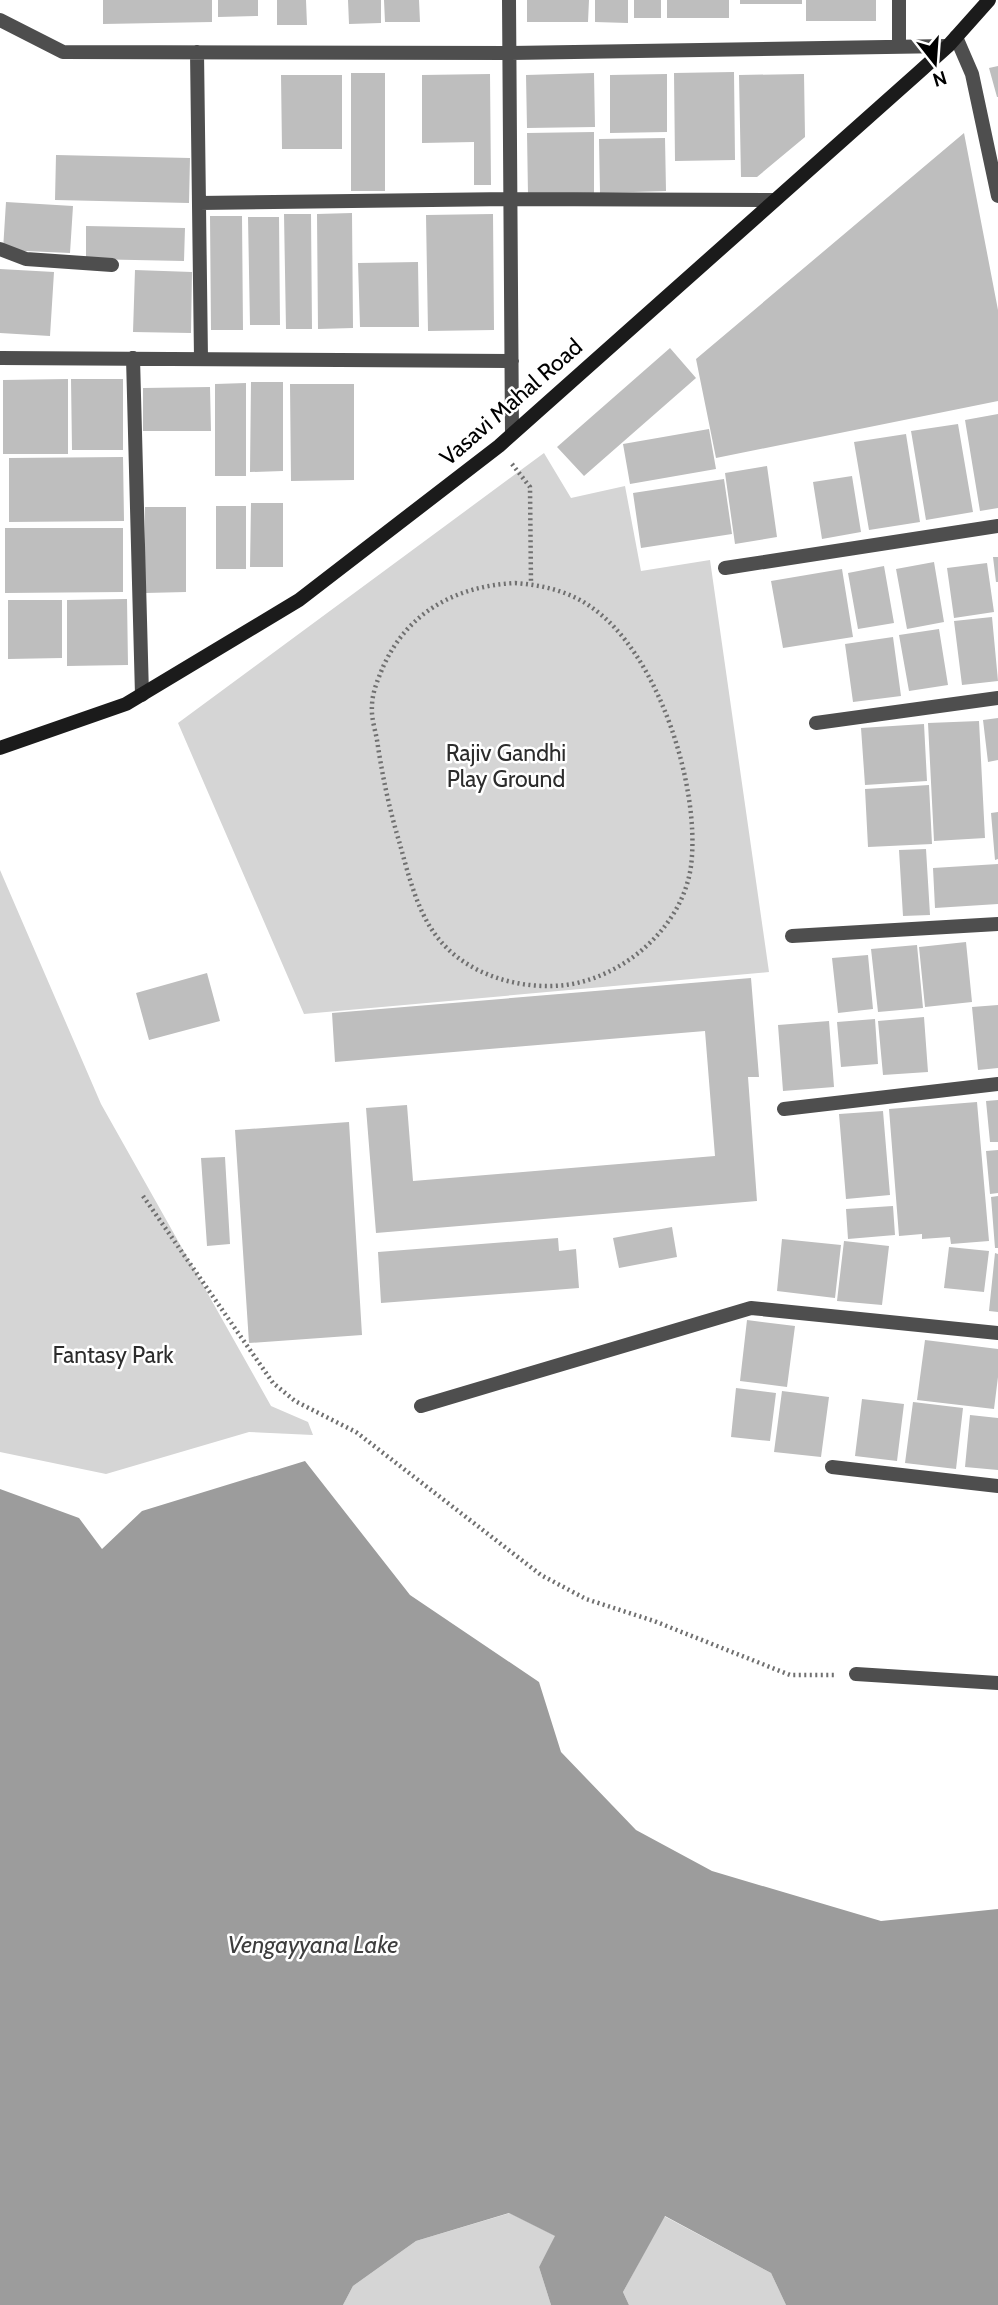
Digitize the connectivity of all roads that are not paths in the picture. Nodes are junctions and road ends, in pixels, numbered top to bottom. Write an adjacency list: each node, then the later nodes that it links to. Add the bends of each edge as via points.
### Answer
1 (509, 0): 8 (street)
2 (899, 0): 6 (street)
3 (989, 0): 5 (street, Vasavi Mahal Road)
4 (0, 20): 7 (street, via 62,52)
5 (952, 41): 6 (street); 9 (street, via 972,74); 11 (street, Vasavi Mahal Road)
6 (899, 46): 8 (street)
7 (197, 52): 8 (street); 12 (street)
8 (511, 52): 10 (street)
9 (998, 197)
10 (511, 199): 11 (street); 12 (street); 18 (street)
11 (774, 200): 19 (street, Vasavi Mahal Road)
12 (199, 203): 17 (street)
13 (0, 249): 14 (street, via 26,258)
14 (112, 265)
15 (0, 358): 16 (street)
16 (134, 358): 17 (street); 22 (street)
17 (201, 358): 18 (street)
18 (512, 361): 19 (street)
19 (512, 433): 22 (street, Vasavi Mahal Road, via 299,600)
20 (998, 526): 21 (street)
21 (725, 568)
22 (142, 695): 25 (street, Vasavi Mahal Road)
23 (998, 698): 24 (street)
24 (816, 723)
25 (0, 748)
26 (998, 924): 27 (street)
27 (792, 936)
28 (998, 1084): 29 (street)
29 (783, 1109)
30 (998, 1333): 31 (street, via 751,1308)
31 (421, 1406)
32 (832, 1467): 33 (street)
33 (998, 1486)
34 (856, 1674): 35 (street)
35 (998, 1683)

